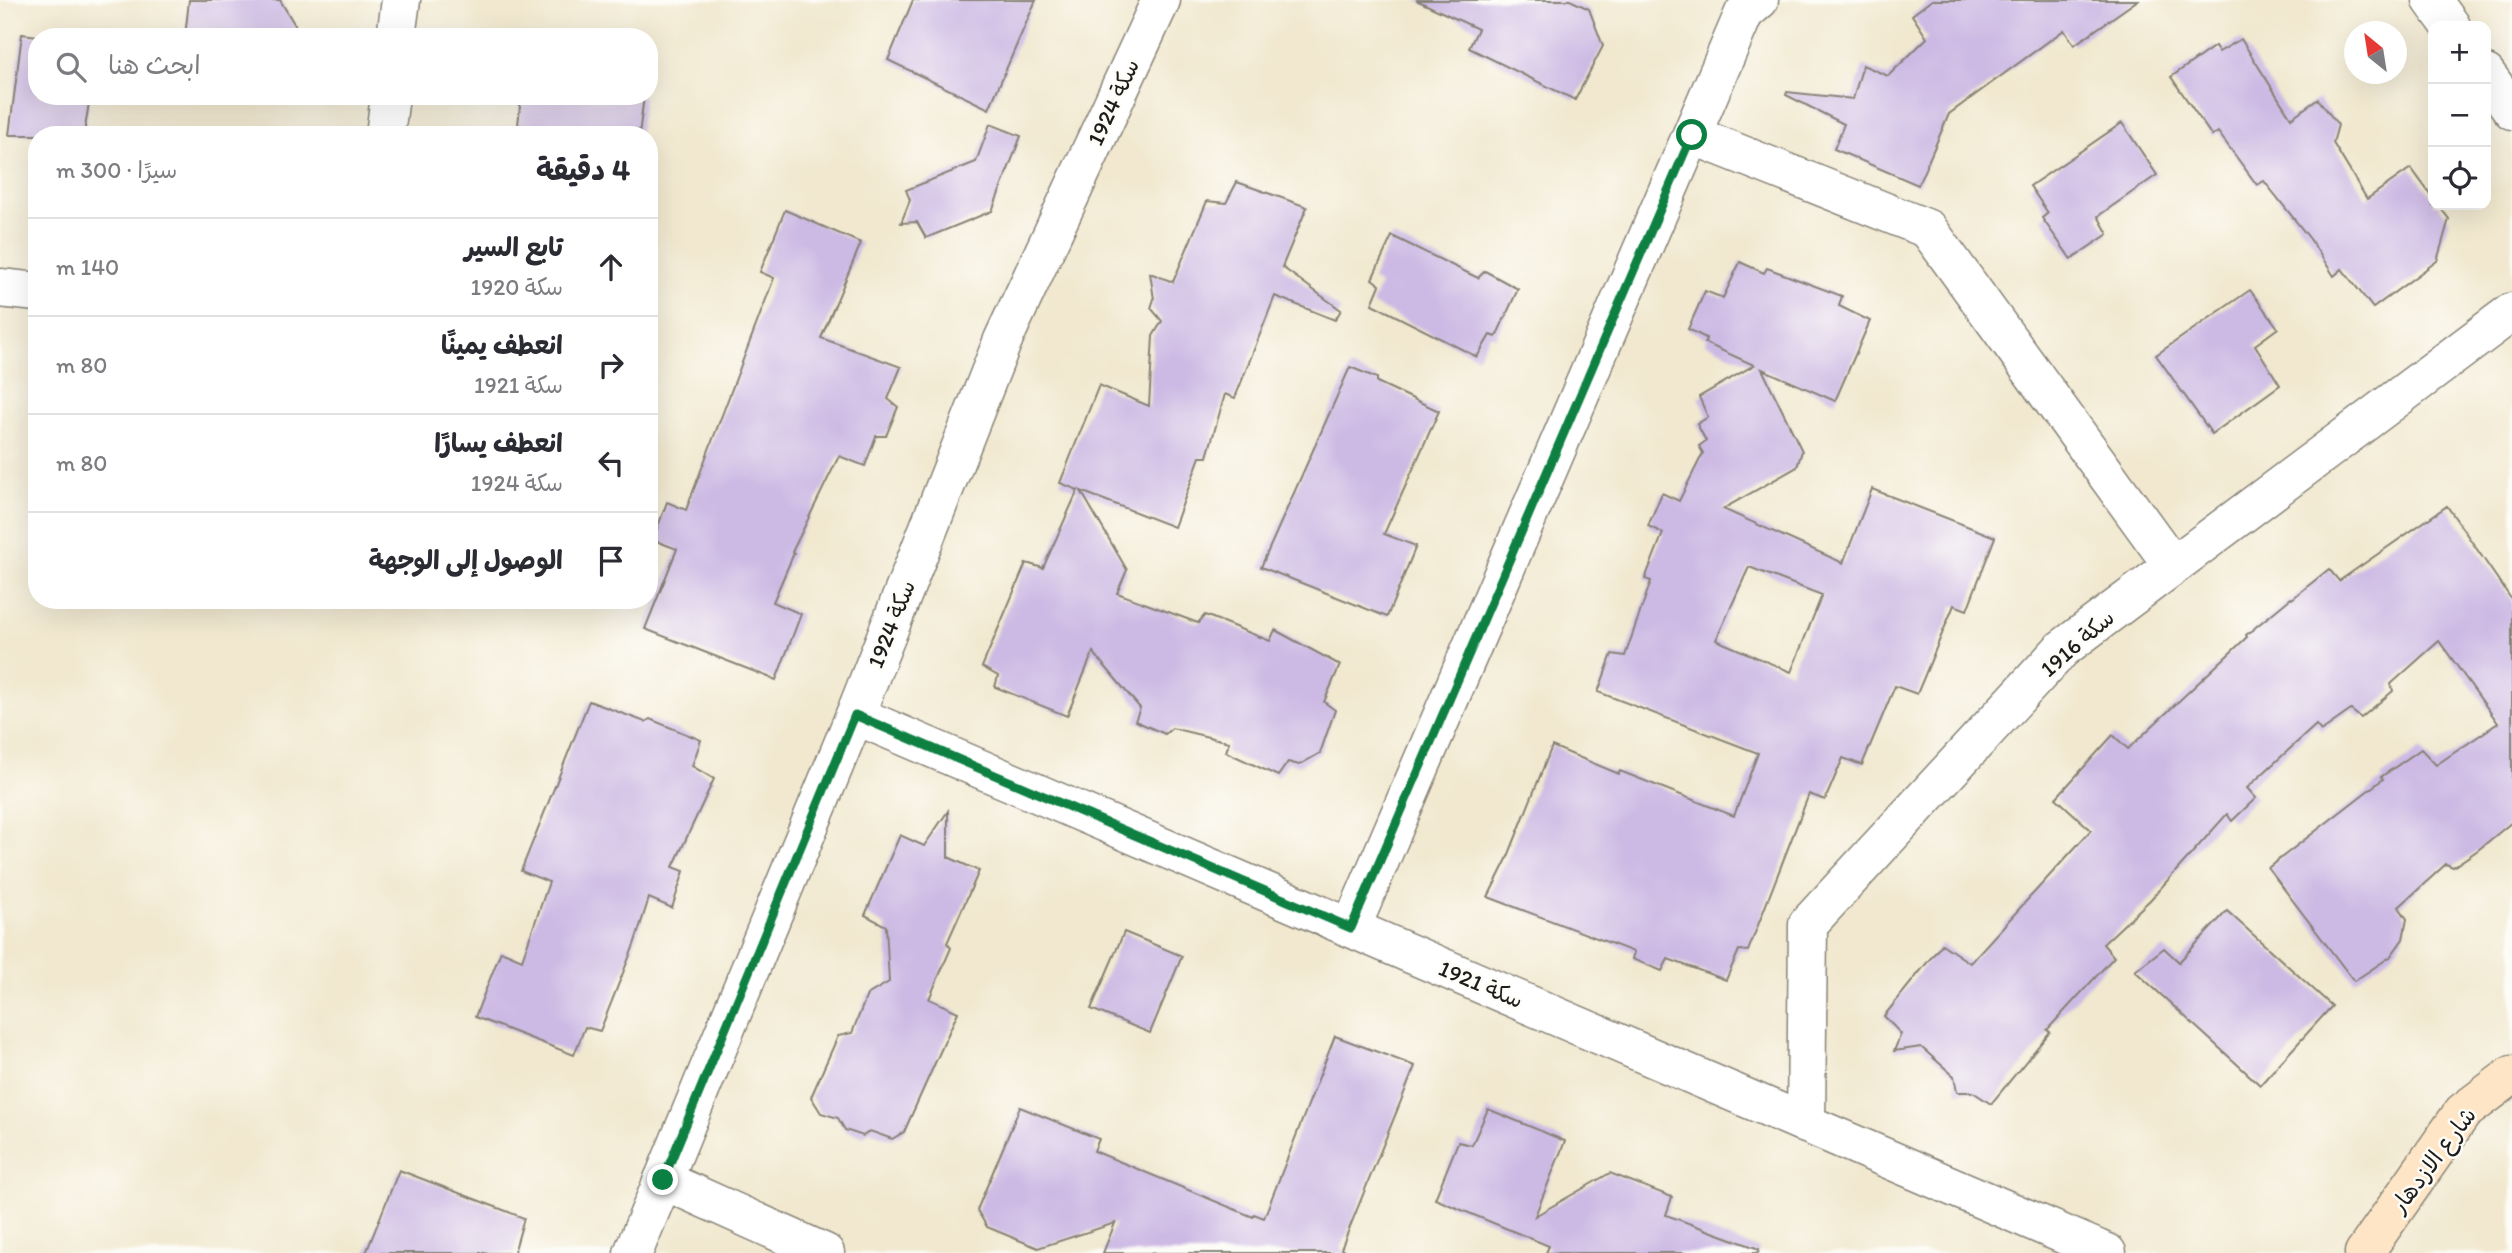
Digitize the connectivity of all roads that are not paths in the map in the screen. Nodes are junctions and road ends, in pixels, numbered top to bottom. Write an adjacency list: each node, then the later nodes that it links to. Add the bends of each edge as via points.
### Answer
1 (401, 0): 6 (street)
2 (1161, 0): 16 (street, سكة 1924, via 1003,340)
3 (1759, 0): 11 (street, via 1744,13)
4 (2432, 0): 5 (street)
5 (2447, 21)
6 (398, 28)
7 (2491, 81): 9 (street)
8 (389, 105): 10 (street)
9 (2512, 110)
10 (386, 126)
11 (1692, 135): 15 (street, via 1928,229); 17 (street)
12 (0, 288): 13 (street)
13 (28, 291)
14 (2512, 312): 15 (street, سكة 1916)
15 (2173, 566): 19 (street, سكة 1916, via 2062,649 1808,924)
16 (855, 715): 17 (street, سكة 1921); 20 (street, سكة 1924)
17 (1351, 928): 19 (street, سكة 1921)
18 (2512, 1075): 24 (street, شارع الازدهار, via 2463,1112)
19 (1806, 1124): 23 (street, سكة 1921)
20 (663, 1180): 21 (street, سكة 1924); 22 (street)
21 (633, 1253)
22 (825, 1253)
23 (2107, 1253)
24 (2364, 1253)

